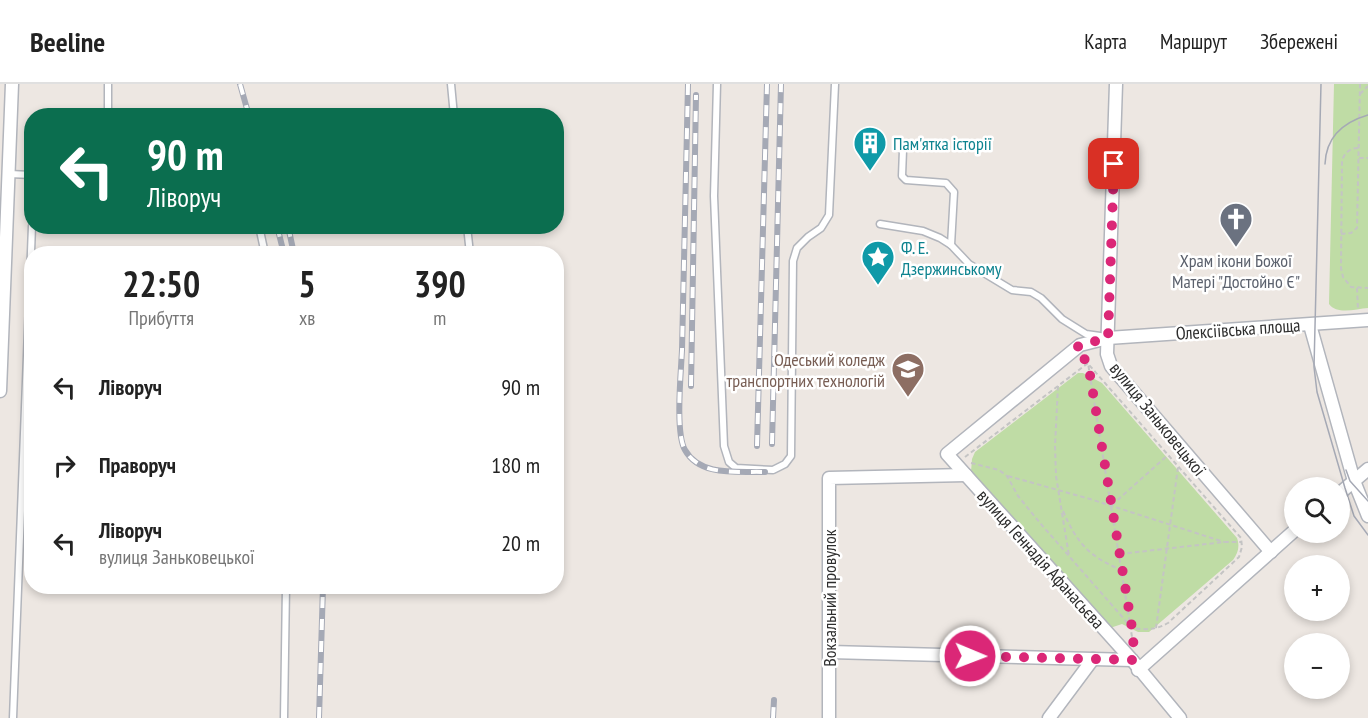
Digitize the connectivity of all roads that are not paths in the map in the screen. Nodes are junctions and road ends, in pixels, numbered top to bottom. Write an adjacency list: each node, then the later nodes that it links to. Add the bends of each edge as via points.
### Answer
1 (12, 84): 10 (street)
2 (108, 84): 7 (lane)
3 (452, 84): 8 (lane)
4 (717, 84): 5 (lane, via 714,196 724,446 729,462 736,468 773,470 791,456 793,261 797,248 821,228 829,215)
5 (835, 84)
6 (1116, 84): 16 (street, вулиця Заньковецької)
7 (108, 108)
8 (454, 108)
9 (903, 150): 13 (lane, via 902,176 906,180 951,186)
10 (9, 174): 11 (lane); 17 (street)
11 (24, 175)
12 (879, 224): 13 (lane, via 923,231)
13 (951, 245): 16 (lane, via 969,264 1012,290 1031,292 1086,334)
14 (1363, 320): 15 (street, Олексіївська площа)
15 (1310, 325): 16 (street, Олексіївська площа); 22 (street)
16 (1108, 338): 19 (street, Олексіївська площа, via 1080,345); 26 (street, вулиця Заньковецької, via 1111,366)
17 (0, 390)
18 (24, 433): 32 (lane)
19 (947, 454): 21 (street, вулиця Геннадія Афанасьєва)
20 (1368, 469): 22 (street)
21 (966, 475): 28 (street, Вокзальний провулок, via 829,478); 30 (street, вулиця Геннадія Афанасьєва)
22 (1354, 481): 23 (street); 24 (street)
23 (1350, 484)
24 (1368, 516)
25 (1284, 540): 26 (street)
26 (1271, 552): 30 (street)
27 (286, 594): 33 (lane)
28 (830, 652): 29 (street); 34 (street, Вокзальний провулок)
29 (1093, 659): 30 (street); 35 (street)
30 (1135, 665): 31 (street, вулиця Геннадія Афанасьєва)
31 (1173, 715)
32 (13, 718)
33 (284, 718)
34 (828, 718)
35 (1050, 718)

